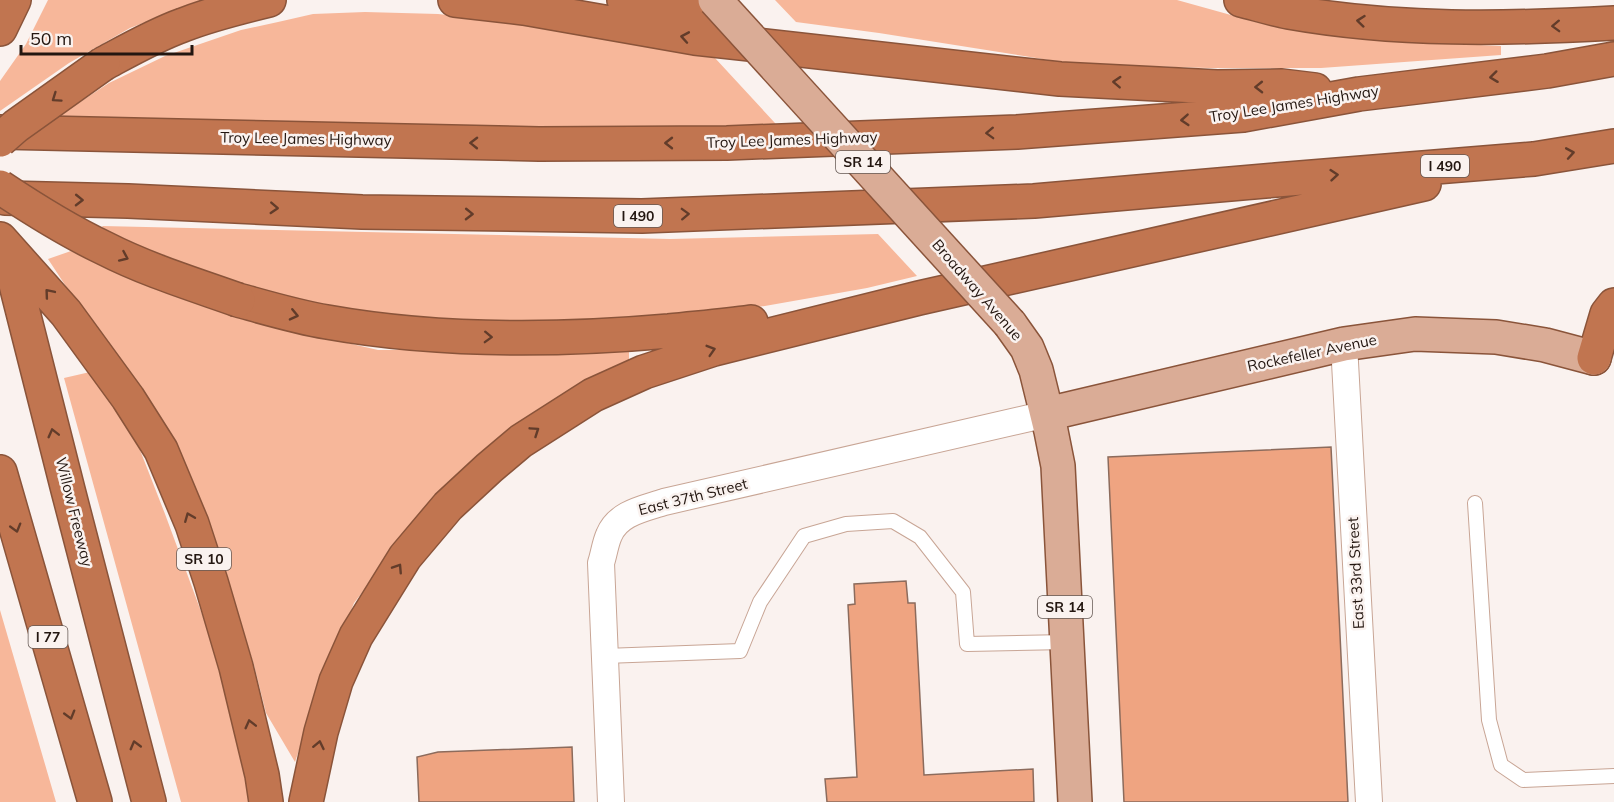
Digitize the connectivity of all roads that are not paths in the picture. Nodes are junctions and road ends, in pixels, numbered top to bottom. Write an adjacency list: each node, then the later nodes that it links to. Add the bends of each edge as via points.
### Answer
1 (14, 0): 8 (highway)
2 (269, 0): 13 (highway, one-way to 13, bridge, via 224,11 148,40 103,64)
3 (455, 0): 10 (highway, one-way to 3, via 695,38)
4 (624, 0): 10 (highway)
5 (715, 0): 24 (main road, Broadway Avenue / SR 14, bridge, via 1010,324 1027,348)
6 (1240, 0): 7 (highway, one-way to 6, via 1508,28 1375,23 1289,12)
7 (1614, 24)
8 (0, 29)
9 (1614, 59): 11 (highway, Troy Lee James Highway, one-way to 11)
10 (910, 63): 11 (highway, one-way to 10, via 1282,87 1060,79)
11 (1359, 94): 12 (highway, Troy Lee James Highway, one-way to 12, via 1243,115 1017,132 727,143 539,144)
12 (0, 132)
13 (0, 140)
14 (1614, 146): 15 (highway, I 490, one-way to 14)
15 (1534, 159): 17 (highway, I 490, one-way to 15, via 362,212 642,216 1034,201); 20 (highway)
16 (0, 187): 20 (highway, one-way to 20, bridge, via 104,249 160,273 276,311 392,332 535,338 621,335 735,325)
17 (0, 198)
18 (0, 221): 31 (highway, Willow Freeway, one-way to 18)
19 (0, 239): 32 (highway, SR 10, one-way to 19, via 236,667 211,582 161,450 66,313)
20 (919, 298): 33 (highway, one-way to 20, via 336,681 373,607 405,557 448,506 521,441 593,395 644,372 714,349)
21 (1614, 305): 23 (highway, via 1607,314)
22 (1344, 344): 23 (main road, Rockefeller Avenue, via 1414,334 1496,337); 24 (main road, Rockefeller Avenue); 36 (street, East 33rd Street)
23 (1604, 361)
24 (1047, 414): 27 (main road, Broadway Avenue / SR 14, via 1058,466); 28 (street, East 37th Street, via 636,510 620,519 609,535 602,563)
25 (0, 472): 30 (highway, I 77, one-way to 30)
26 (1474, 503): 29 (lane, via 1490,720 1500,765 1523,780)
27 (1067, 642): 28 (lane, via 967,644 963,592 920,537 893,521 846,524 804,536 760,602 740,651); 35 (main road, Broadway Avenue / SR 14)
28 (605, 656): 34 (street, East 37th Street)
29 (1614, 776)
30 (95, 802)
31 (150, 802)
32 (266, 802)
33 (306, 802)
34 (611, 802)
35 (1075, 802)
36 (1369, 802)

